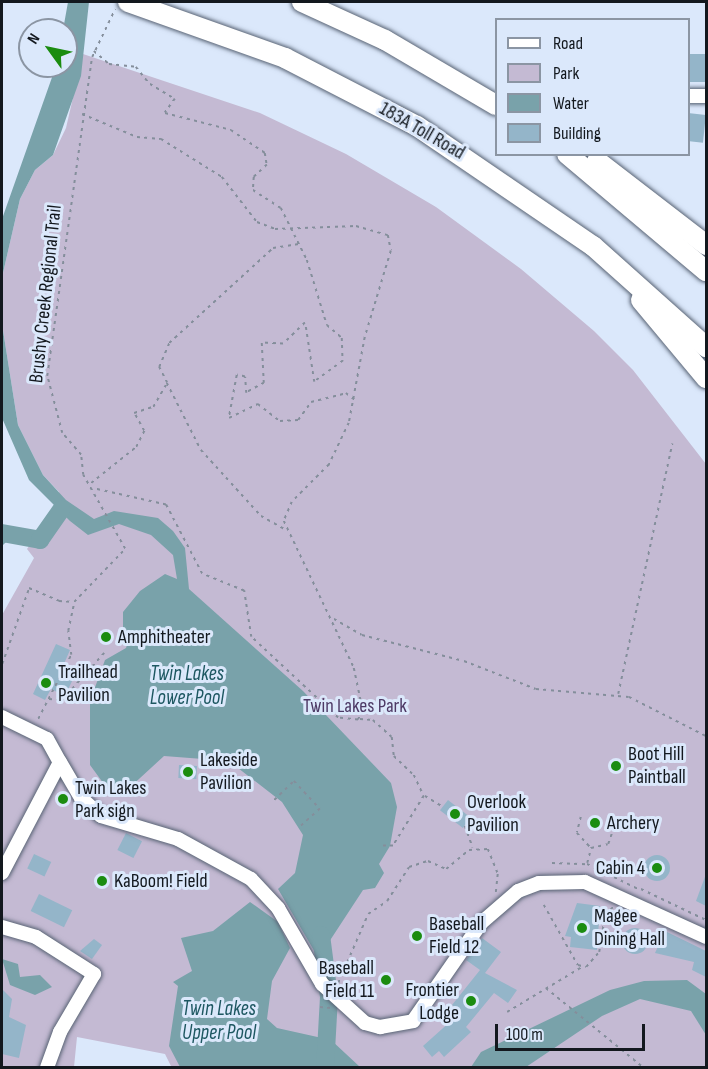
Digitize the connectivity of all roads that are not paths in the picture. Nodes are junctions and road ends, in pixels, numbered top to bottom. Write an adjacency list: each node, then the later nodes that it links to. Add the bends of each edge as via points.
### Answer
1 (128, 2): 9 (highway, 183A Toll Road, via 285,58 417,126)
2 (302, 2): 5 (highway, via 385,40)
3 (690, 96): 4 (street)
4 (706, 96)
5 (495, 104)
6 (569, 156): 10 (highway)
7 (590, 156): 8 (highway)
8 (706, 245)
9 (593, 246): 11 (highway, 183A Toll Road); 12 (highway)
10 (706, 271)
11 (706, 347)
12 (706, 378)
13 (2, 717): 14 (street, via 56,748)
14 (60, 762): 15 (street); 17 (street, via 81,798 101,816 178,839 251,879 278,908 321,984 364,1023 380,1027 413,1021 481,923 518,891 561,879 629,898)
15 (2, 873)
16 (2, 927): 18 (street, via 36,937 94,974 60,1032)
17 (706, 937)
18 (47, 1068)

